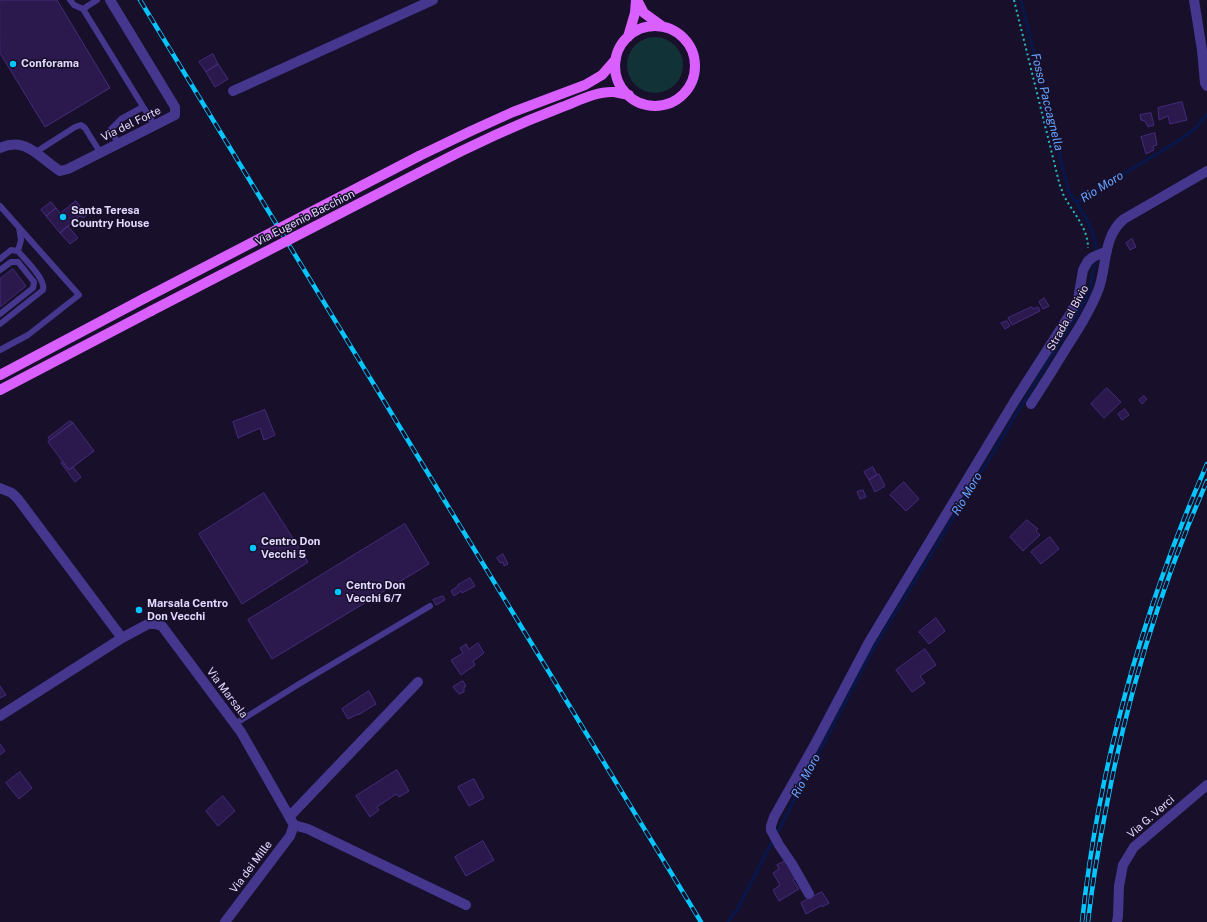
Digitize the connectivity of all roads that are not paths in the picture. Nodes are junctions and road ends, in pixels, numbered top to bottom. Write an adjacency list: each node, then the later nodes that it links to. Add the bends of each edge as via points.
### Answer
1 (70, 0): 7 (lane)
2 (97, 0): 7 (lane)
3 (110, 0): 15 (street, Via del Forte, via 175,107 175,115)
4 (434, 0): 12 (street)
5 (636, 0): 8 (main road, via 644,13); 9 (main road)
6 (1194, 0): 11 (street)
7 (83, 9): 14 (lane)
8 (663, 27): 9 (main road, via 643,28); 13 (main road, via 681,35 691,48 695,62 692,81 680,97 666,104 649,105)
9 (628, 37): 10 (main road)
10 (616, 59): 13 (main road, via 618,79); 30 (main road, Via Eugenio Bacchion, bridge, via 602,75 488,123 419,156)
11 (1207, 86)
12 (233, 91)
13 (629, 95): 31 (main road, Via Eugenio Bacchion, bridge, via 615,92 601,94 570,104 461,150)
14 (143, 106): 15 (lane); 16 (lane, via 121,119 111,129)
15 (155, 126): 16 (street, Via del Forte)
16 (118, 144): 19 (street, Via del Forte)
17 (0, 148): 18 (street, Via del Forte, via 22,144)
18 (36, 152): 19 (street, Via del Forte, via 60,170 68,169); 19 (lane, via 81,125)
19 (100, 152)
20 (1207, 171): 24 (street, Strada al Bivio, via 1124,218 1114,229)
21 (0, 206): 22 (lane)
22 (19, 227): 23 (lane); 29 (lane, via 78,296 28,335)
23 (18, 251): 25 (lane, via 12,250); 28 (lane, via 44,286 43,290)
24 (1105, 252): 32 (street, Strada al Bivio, via 1100,287 1093,303); 41 (street, via 1090,259 1083,270 1078,299 1069,316 868,642 774,817 771,830)
25 (0, 259)
26 (0, 270): 27 (lane, via 11,262 18,262 34,282 33,288)
27 (0, 314)
28 (0, 324)
29 (0, 350)
30 (0, 375)
31 (0, 390)
32 (1031, 404)
33 (0, 488): 35 (street, via 18,499)
34 (430, 606): 38 (lane)
35 (122, 638): 37 (street, Via Marsala); 38 (street, Via Marsala, via 148,624 162,626)
36 (418, 682): 40 (street)
37 (0, 716)
38 (235, 724): 40 (street, Via Marsala)
39 (1207, 785): 44 (street, Via G. Verci, via 1134,847 1123,865)
40 (292, 820): 42 (street); 43 (street, Via dei Mille, via 290,836)
41 (809, 894)
42 (466, 904)
43 (225, 922)
44 (1117, 922)

